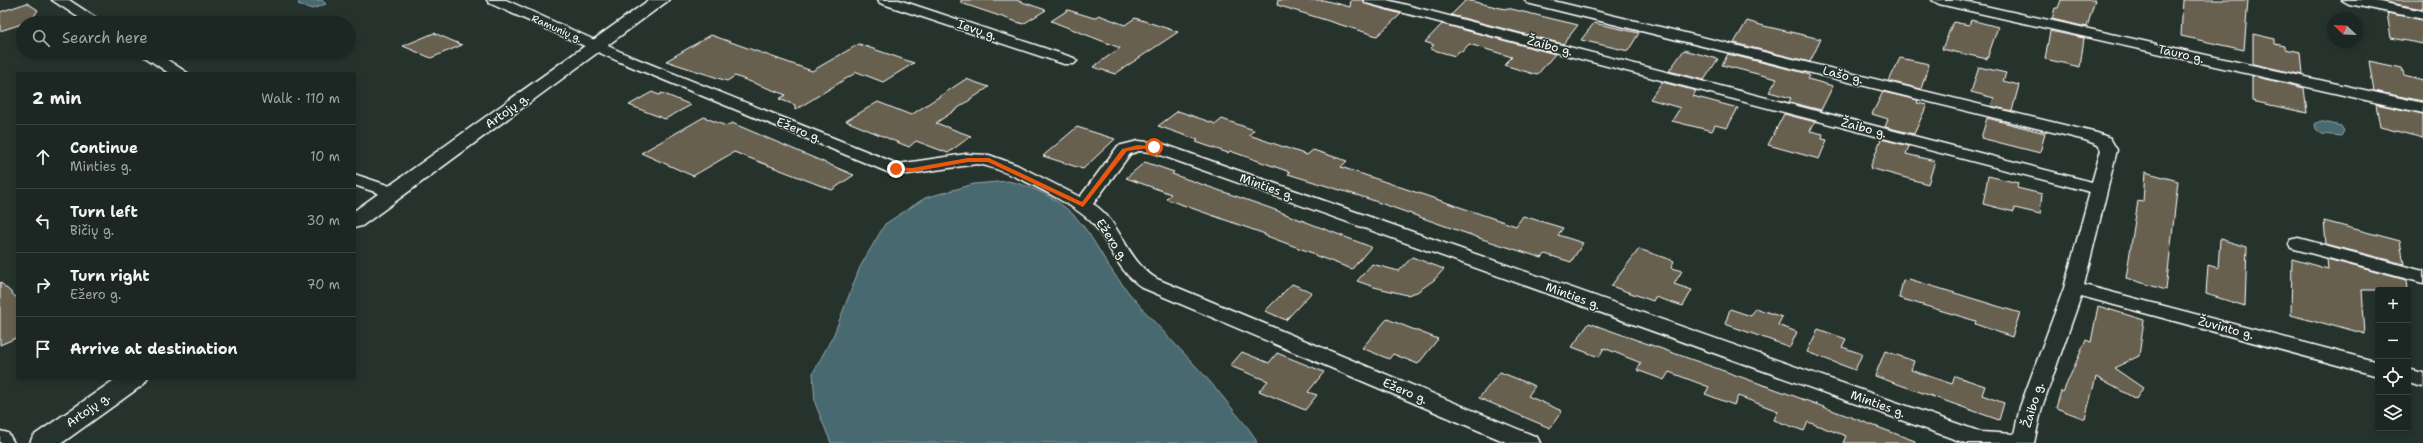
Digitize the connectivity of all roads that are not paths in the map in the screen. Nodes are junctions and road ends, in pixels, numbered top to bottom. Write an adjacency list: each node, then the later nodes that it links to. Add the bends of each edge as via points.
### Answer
1 (59, 0): 10 (street)
2 (494, 0): 11 (street, Ramunių g.)
3 (660, 0): 11 (main road, Artojų g.)
4 (885, 0): 13 (street, Ievų g.)
5 (1371, 0): 17 (street, Žaibo g.)
6 (1532, 0): 17 (street, Lašo g., via 2091,136 2104,142 2109,150)
7 (1939, 0): 15 (street, Tauro g.)
8 (2348, 0): 9 (street)
9 (2423, 15)
10 (85, 16)
11 (598, 46): 18 (main road, Artojų g.); 19 (street, Ežero g., via 896,169 912,170 968,160 989,160)
12 (158, 60): 14 (street)
13 (1069, 61)
14 (178, 72)
15 (2423, 108)
16 (356, 180): 18 (street)
17 (2098, 189): 23 (street, Žaibo g.)
18 (393, 193): 20 (main road, Artojų g.)
19 (1083, 205): 31 (street, Ežero g., via 1096,215 1133,271 1146,281 1190,302); 32 (street, Minties g., via 1124,150 1138,146 1154,147 1980,440)
20 (356, 220)
21 (2298, 244): 22 (street)
22 (2423, 277)
23 (2074, 288): 24 (street, Žuvinto g.); 32 (street, Žaibo g., via 2031,407)
24 (2375, 368)
25 (2411, 377): 27 (street)
26 (131, 380): 30 (main road, Artojų g.)
27 (2423, 380)
28 (0, 440): 29 (street)
29 (3, 443)
30 (42, 443)
31 (1529, 443)
32 (2023, 443)

